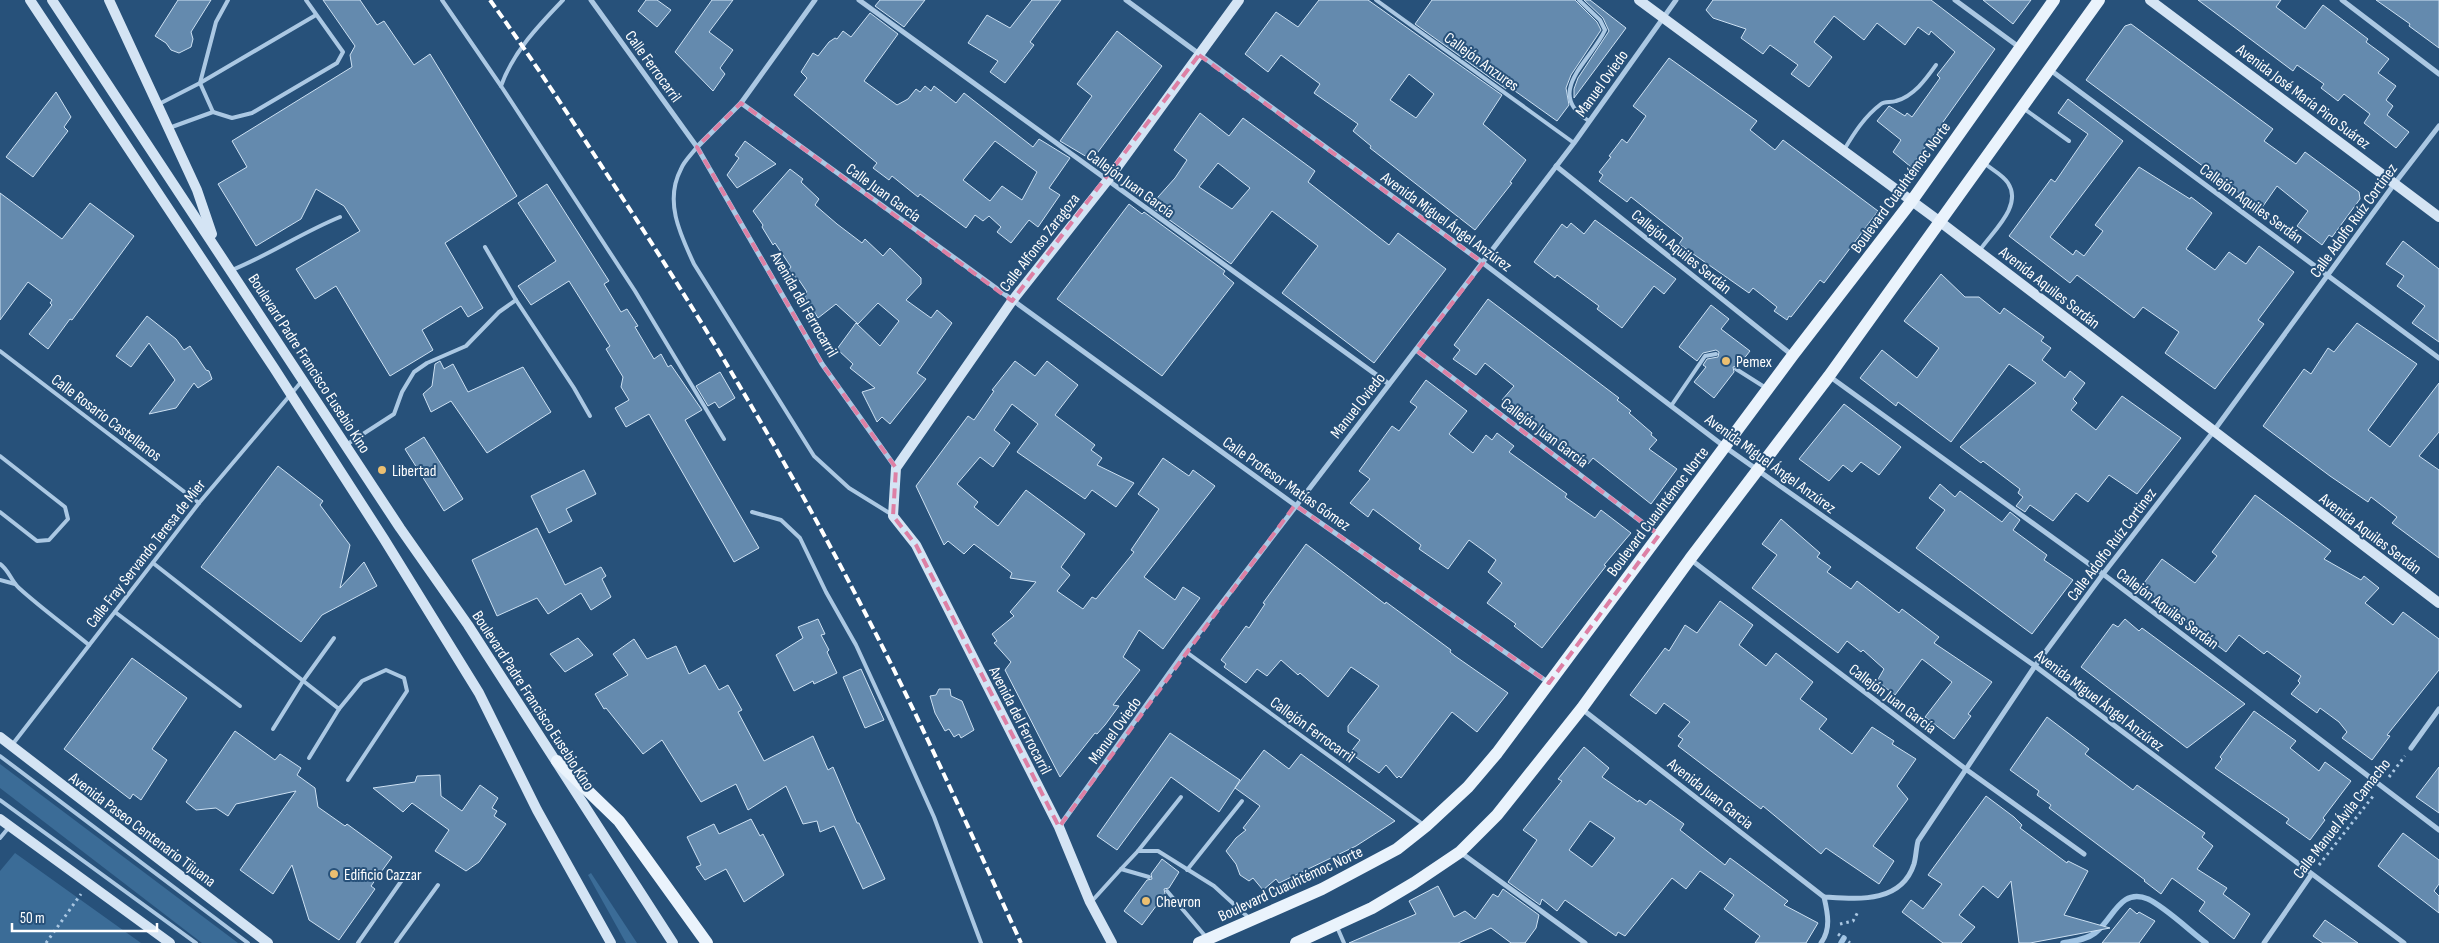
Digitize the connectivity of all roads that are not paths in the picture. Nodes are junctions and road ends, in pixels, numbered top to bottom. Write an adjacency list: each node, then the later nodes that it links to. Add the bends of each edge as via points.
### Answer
1 (30, 0): 68 (main road, Boulevard Padre Francisco Eusebio Kino)
2 (52, 0): 51 (main road, Boulevard Padre Francisco Eusebio Kino)
3 (109, 0): 32 (main road)
4 (228, 0): 29 (lane, via 216,22)
5 (306, 0): 22 (lane)
6 (442, 0): 30 (lane)
7 (563, 0): 30 (lane, via 534,31 508,67)
8 (591, 0): 40 (street, Calle Ferrocarril)
9 (815, 0): 31 (street)
10 (859, 0): 44 (street, Callejón Juan García)
11 (1126, 0): 25 (street, Avenida Miguel Ángel Anzúrez)
12 (1239, 0): 25 (main road, Calle Alfonso Zaragoza)
13 (1376, 0): 39 (lane, Callejón Anzures)
14 (1579, 0): 35 (lane, via 1600,20 1605,30 1568,91 1577,114)
15 (1639, 0): 23 (main road, Avenida Aquiles Serdán)
16 (1676, 0): 23 (street, Manuel Oviedo)
17 (1955, 0): 24 (street)
18 (2054, 0): 24 (main road, Boulevard Cuauhtémoc Norte)
19 (2099, 0): 27 (main road)
20 (2150, 0): 45 (main road, Avenida José María Pino Suárez)
21 (2342, 0): 28 (street)
22 (316, 15): 29 (lane); 34 (lane, via 343,52 337,63 252,113 232,118)
23 (1662, 18): 35 (street, Manuel Oviedo); 41 (main road, Avenida Aquiles Serdán)
24 (2020, 48): 46 (main road, Boulevard Cuauhtémoc Norte)
25 (1199, 55): 44 (main road, Calle Alfonso Zaragoza); 53 (street, Avenida Miguel Ángel Anzúrez)
26 (1936, 66): 41 (lane, via 1920,87 1876,109 1856,129)
27 (2049, 69): 33 (main road); 55 (street, Callejón Aquiles Serdán)
28 (2439, 74)
29 (200, 84): 32 (lane); 34 (lane)
30 (501, 86): 72 (lane, via 635,291)
31 (741, 103): 40 (street); 57 (street, Calle Juan García)
32 (157, 105): 37 (main road)
33 (2022, 106): 38 (lane); 42 (main road)
34 (213, 112): 37 (lane)
35 (1589, 121): 39 (street, Manuel Oviedo)
36 (2439, 126): 45 (street, Calle Adolfo Ruíz Cortinez)
37 (168, 128): 51 (main road, via 197,190)
38 (2069, 141)
39 (1574, 142): 43 (street, Manuel Oviedo)
40 (697, 147): 76 (street, Avenida del Ferrocarril, via 822,364); 82 (lane, via 681,168 672,196 680,235 694,264 814,456 849,488)
41 (1843, 152): 46 (main road, Avenida Aquiles Serdán)
42 (1982, 162): 49 (main road); 52 (lane, via 2008,182 2014,200 2011,209)
43 (1556, 166): 53 (street, Manuel Oviedo); 61 (street, Callejón Aquiles Serdán)
44 (1107, 181): 57 (main road, Calle Alfonso Zaragoza); 66 (street, Callejón Juan García)
45 (2395, 183): 48 (main road, Avenida José María Pino Suárez); 55 (street, Calle Adolfo Ruíz Cortinez)
46 (1911, 202): 49 (main road, Avenida Aquiles Serdán); 61 (main road, Boulevard Cuauhtémoc Norte)
47 (340, 217): 54 (lane, via 317,226 263,258)
48 (2439, 217)
49 (1939, 221): 52 (main road, Avenida Aquiles Serdán); 64 (main road)
50 (485, 247): 56 (lane)
51 (218, 249): 54 (main road, Boulevard Padre Francisco Eusebio Kino)
52 (1979, 252): 71 (main road, Avenida Aquiles Serdán)
53 (1483, 263): 58 (street, Manuel Oviedo); 69 (street, Avenida Miguel Ángel Anzúrez)
54 (232, 270): 65 (main road, Boulevard Padre Francisco Eusebio Kino)
55 (2329, 275): 62 (street, Callejón Aquiles Serdán); 71 (street, Calle Adolfo Ruíz Cortinez)
56 (516, 300): 70 (lane); 73 (lane, via 499,312 466,346 414,372 394,414)
57 (1012, 301): 76 (main road, Calle Alfonso Zaragoza); 79 (street, Calle Profesor Matías Gómez)
58 (1416, 350): 66 (street, Manuel Oviedo); 83 (street, Callejón Juan García)
59 (0, 351): 78 (lane, Calle Rosario Castellanos)
60 (1716, 354): 69 (lane, via 1705,356)
61 (1793, 355): 67 (main road, Boulevard Cuauhtémoc Norte)
62 (2439, 358)
63 (1736, 369): 67 (lane)
64 (1829, 376): 77 (main road); 87 (street, Callejón Aquiles Serdán)
65 (304, 380): 68 (lane, Calle Fray Servando Teresa de Mier); 73 (main road, Boulevard Padre Francisco Eusebio Kino)
66 (1389, 384): 79 (street, Manuel Oviedo)
67 (1768, 389): 74 (main road, Boulevard Cuauhtémoc Norte)
68 (290, 393): 78 (lane, Calle Fray Servando Teresa de Mier); 141 (main road, Boulevard Padre Francisco Eusebio Kino, via 479,694 537,810)
69 (1672, 406): 74 (street, Avenida Miguel Ángel Anzúrez)
70 (590, 416)
71 (2213, 432): 87 (street, Calle Adolfo Ruíz Cortinez); 90 (main road, Avenida Aquiles Serdán)
72 (724, 438)
73 (346, 445): 108 (main road, Boulevard Padre Francisco Eusebio Kino)
74 (1725, 447): 77 (street, Avenida Miguel Ángel Anzúrez); 83 (main road, Boulevard Cuauhtémoc Norte)
75 (0, 456): 80 (lane, via 65,507 68,519 49,540 37,541)
76 (896, 468): 82 (main road)
77 (1758, 469): 84 (main road); 95 (street, Avenida Miguel Ángel Anzúrez)
78 (199, 503): 85 (lane, Calle Fray Servando Teresa de Mier)
79 (1295, 505): 94 (street, Manuel Oviedo); 97 (street, Calle Profesor Matías Gómez)
80 (0, 512)
81 (752, 512): 144 (lane, via 781,520 800,538 892,721 934,817)
82 (893, 516): 117 (main road, Avenida del Ferrocarril, via 916,546)
83 (1659, 535): 97 (main road, Boulevard Cuauhtémoc Norte)
84 (1690, 559): 99 (main road); 109 (street, Callejón Juan García)
85 (153, 563): 91 (lane, Calle Fray Servando Teresa de Mier); 96 (lane)
86 (0, 564): 89 (lane)
87 (2103, 574): 95 (street, Calle Adolfo Ruíz Cortinez); 118 (street, Callejón Aquiles Serdán)
88 (0, 580): 89 (lane)
89 (15, 584): 93 (lane)
90 (2439, 603)
91 (115, 612): 93 (lane, Calle Fray Servando Teresa de Mier); 98 (lane)
92 (334, 638): 96 (lane)
93 (89, 645): 104 (lane, Calle Fray Servando Teresa de Mier)
94 (1185, 651): 116 (lane, Callejón Ferrocarril); 117 (street, Manuel Oviedo)
95 (2035, 666): 109 (street, Calle Adolfo Ruíz Cortinez); 125 (street, Avenida Miguel Ángel Anzúrez)
96 (303, 681): 100 (lane); 102 (lane)
97 (1549, 683): 116 (main road, Boulevard Cuauhtémoc Norte, via 1474,780)
98 (240, 706)
99 (1582, 708): 121 (main road, via 1497,815); 130 (street, Avenida Juan Garcia)
100 (339, 709): 107 (lane); 110 (lane, via 362,681 386,670 404,678 407,691)
101 (2439, 709): 105 (street)
102 (273, 729)
103 (0, 737): 104 (main road, Avenida Paseo Centenario Tijuana)
104 (12, 746): 138 (main road, Avenida Paseo Centenario Tijuana)
105 (2411, 748)
106 (0, 756): 137 (lane)
107 (309, 758)
108 (557, 761): 142 (main road, Boulevard Padre Francisco Eusebio Kino); 143 (main road, via 619,821)
109 (1967, 770): 122 (street, Callejón Juan García); 130 (street, Calle Adolfo Ruíz Cortinez, via 1918,842 1913,866 1898,889 1870,899)
110 (348, 780)
111 (1181, 797): 120 (lane)
112 (0, 800): 136 (lane)
113 (1242, 801): 124 (lane)
114 (0, 819): 115 (main road)
115 (10, 826): 119 (lane); 135 (main road)
116 (1426, 826): 132 (main road, Boulevard Cuauhtémoc Norte, via 1397,849 1360,869)
117 (1059, 827): 131 (main road, Avenida del Ferrocarril)
118 (2439, 830)
119 (0, 838)
120 (1138, 851): 123 (lane); 124 (lane, via 1158,852)
121 (1460, 852): 133 (main road, via 1372,908); 148 (street)
122 (2084, 854)
123 (1121, 869): 126 (lane); 131 (lane)
124 (1186, 870): 132 (lane, via 1214,886)
125 (2311, 875): 150 (street, Calle Manuel Ávila Camacho); 151 (street, Avenida Miguel Ángel Anzúrez)
126 (1149, 877)
127 (402, 880): 139 (lane)
128 (438, 884): 140 (lane)
129 (1167, 891): 134 (lane)
130 (1824, 897): 149 (street, via 1829,916 1826,935)
131 (1090, 902): 145 (main road, Avenida del Ferrocarril)
132 (1251, 920): 134 (main road, Boulevard Cuauhtémoc Norte)
133 (1336, 925): 146 (main road); 147 (lane)
134 (1205, 942)
135 (170, 943)
136 (196, 943)
137 (248, 943)
138 (268, 943)
139 (358, 943)
140 (396, 943)
141 (611, 943)
142 (673, 943)
143 (708, 943)
144 (981, 943)
145 (1112, 943)
146 (1296, 943)
147 (1344, 943)
148 (1584, 943)
149 (1821, 943)
150 (2264, 943)
151 (2404, 943)

